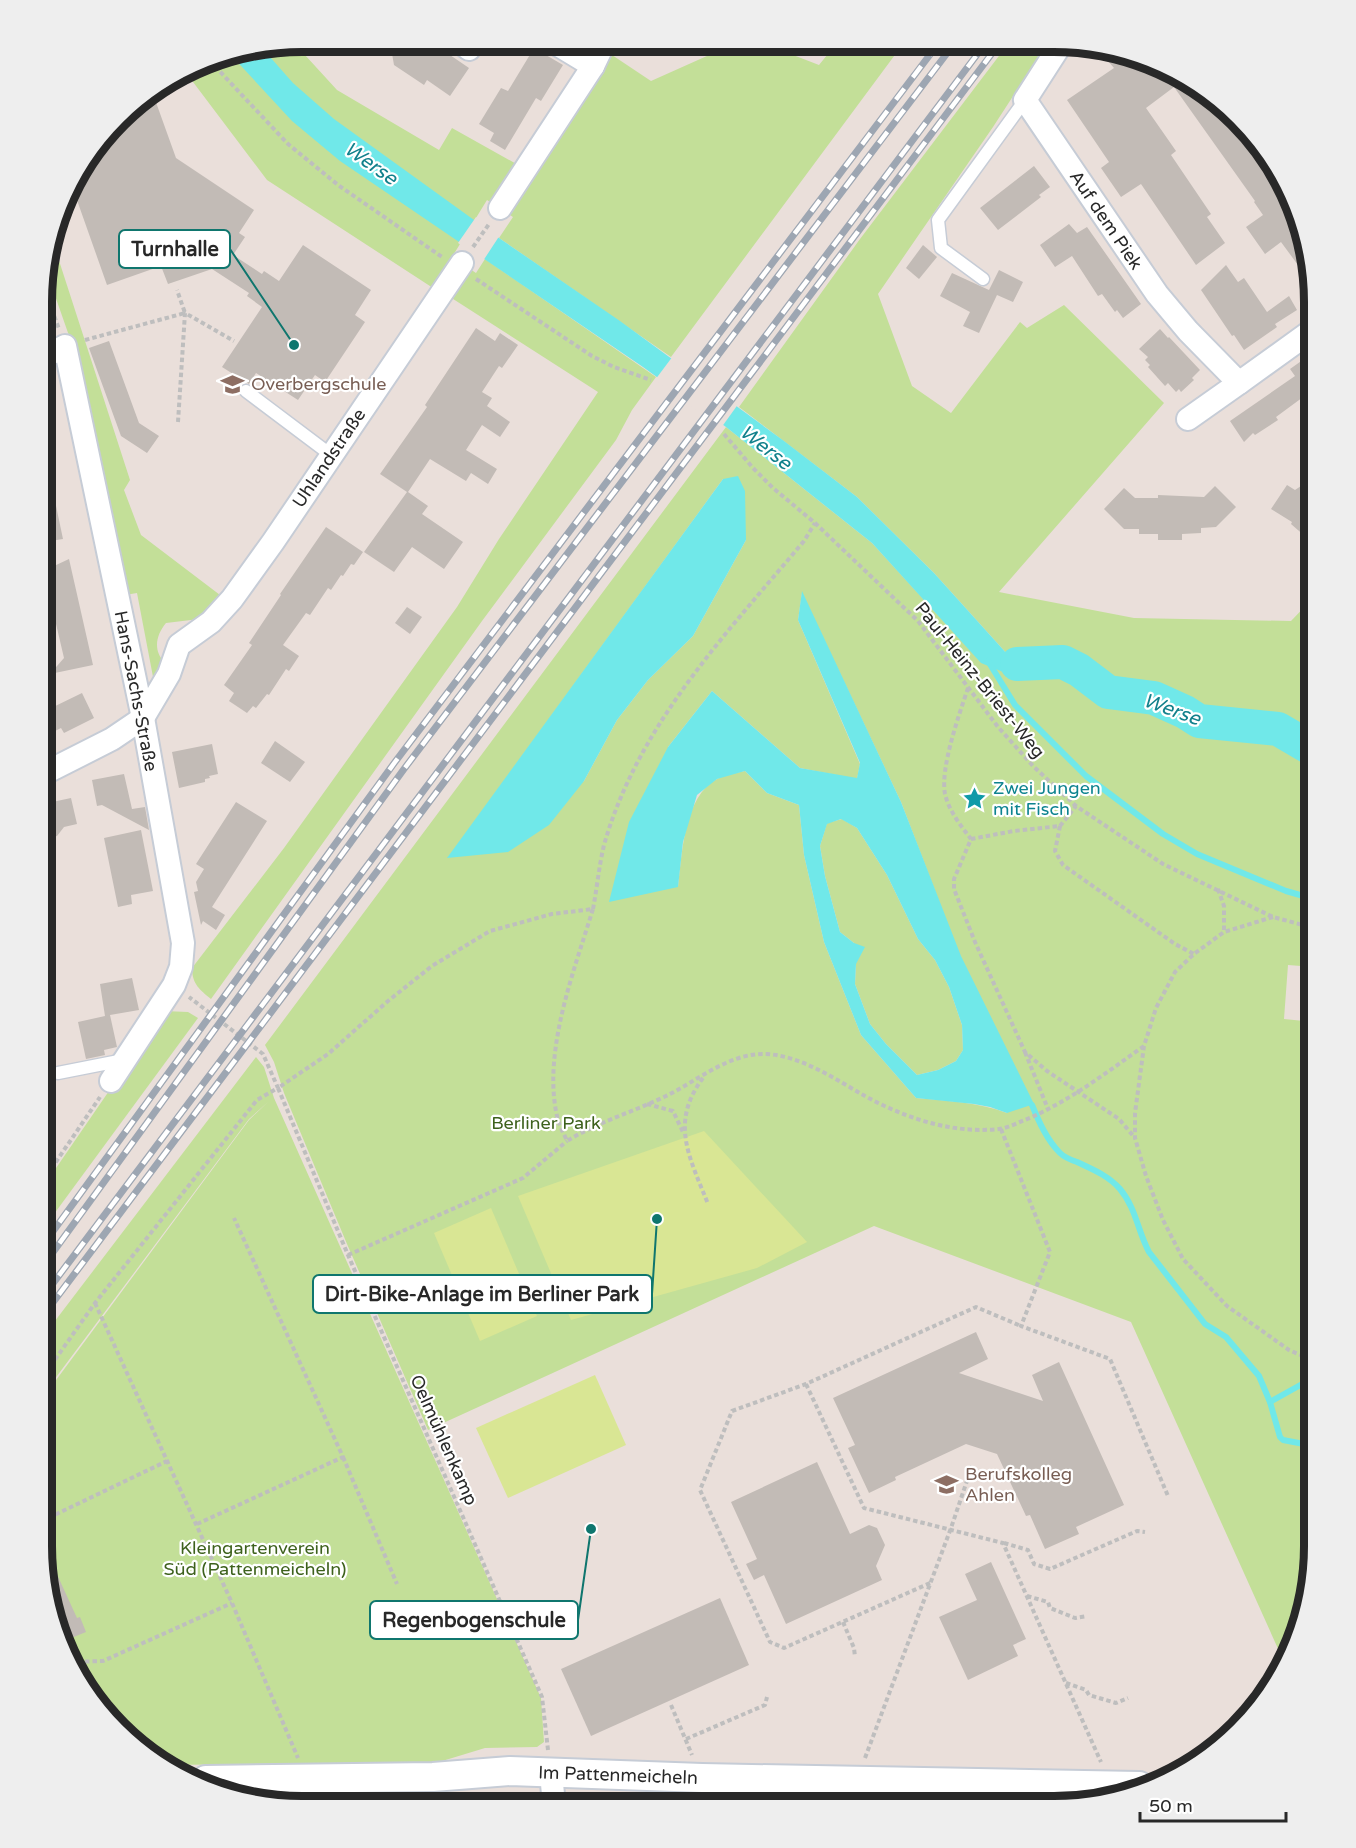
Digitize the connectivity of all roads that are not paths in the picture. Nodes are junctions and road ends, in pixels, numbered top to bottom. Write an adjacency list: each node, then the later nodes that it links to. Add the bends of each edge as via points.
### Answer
1 (570, 52): 4 (street)
2 (600, 52): 4 (street)
3 (1056, 52): 5 (street)
4 (593, 66): 6 (street)
5 (1024, 100): 8 (lane, via 939,220 941,248); 11 (street, Auf dem Piek, via 1157,294)
6 (500, 208)
7 (461, 266): 14 (street, Uhlandstraße)
8 (983, 279)
9 (1304, 336): 11 (street)
10 (52, 353): 15 (street, Hans-Sachs-Straße, via 65,346)
11 (1239, 383): 13 (street)
12 (246, 391): 14 (lane)
13 (1188, 419)
14 (331, 455): 15 (street, Uhlandstraße, via 232,599 212,622 179,645 169,674)
15 (142, 718): 16 (street, Uhlandstraße, via 112,740); 17 (street, Hans-Sachs-Straße, via 183,943 174,986)
16 (52, 770)
17 (125, 1060): 18 (lane); 19 (street, Hans-Sachs-Straße)
18 (58, 1073)
19 (111, 1081)
20 (545, 1762): 21 (street, Im Pattenmeicheln, via 510,1771 433,1777); 23 (street, Im Pattenmeicheln, via 702,1778); 25 (street)
21 (217, 1780)
22 (1123, 1786): 24 (street, Im Pattenmeicheln)
23 (762, 1792): 24 (street, Im Pattenmeicheln, via 858,1781)
24 (926, 1794)
25 (552, 1796)

